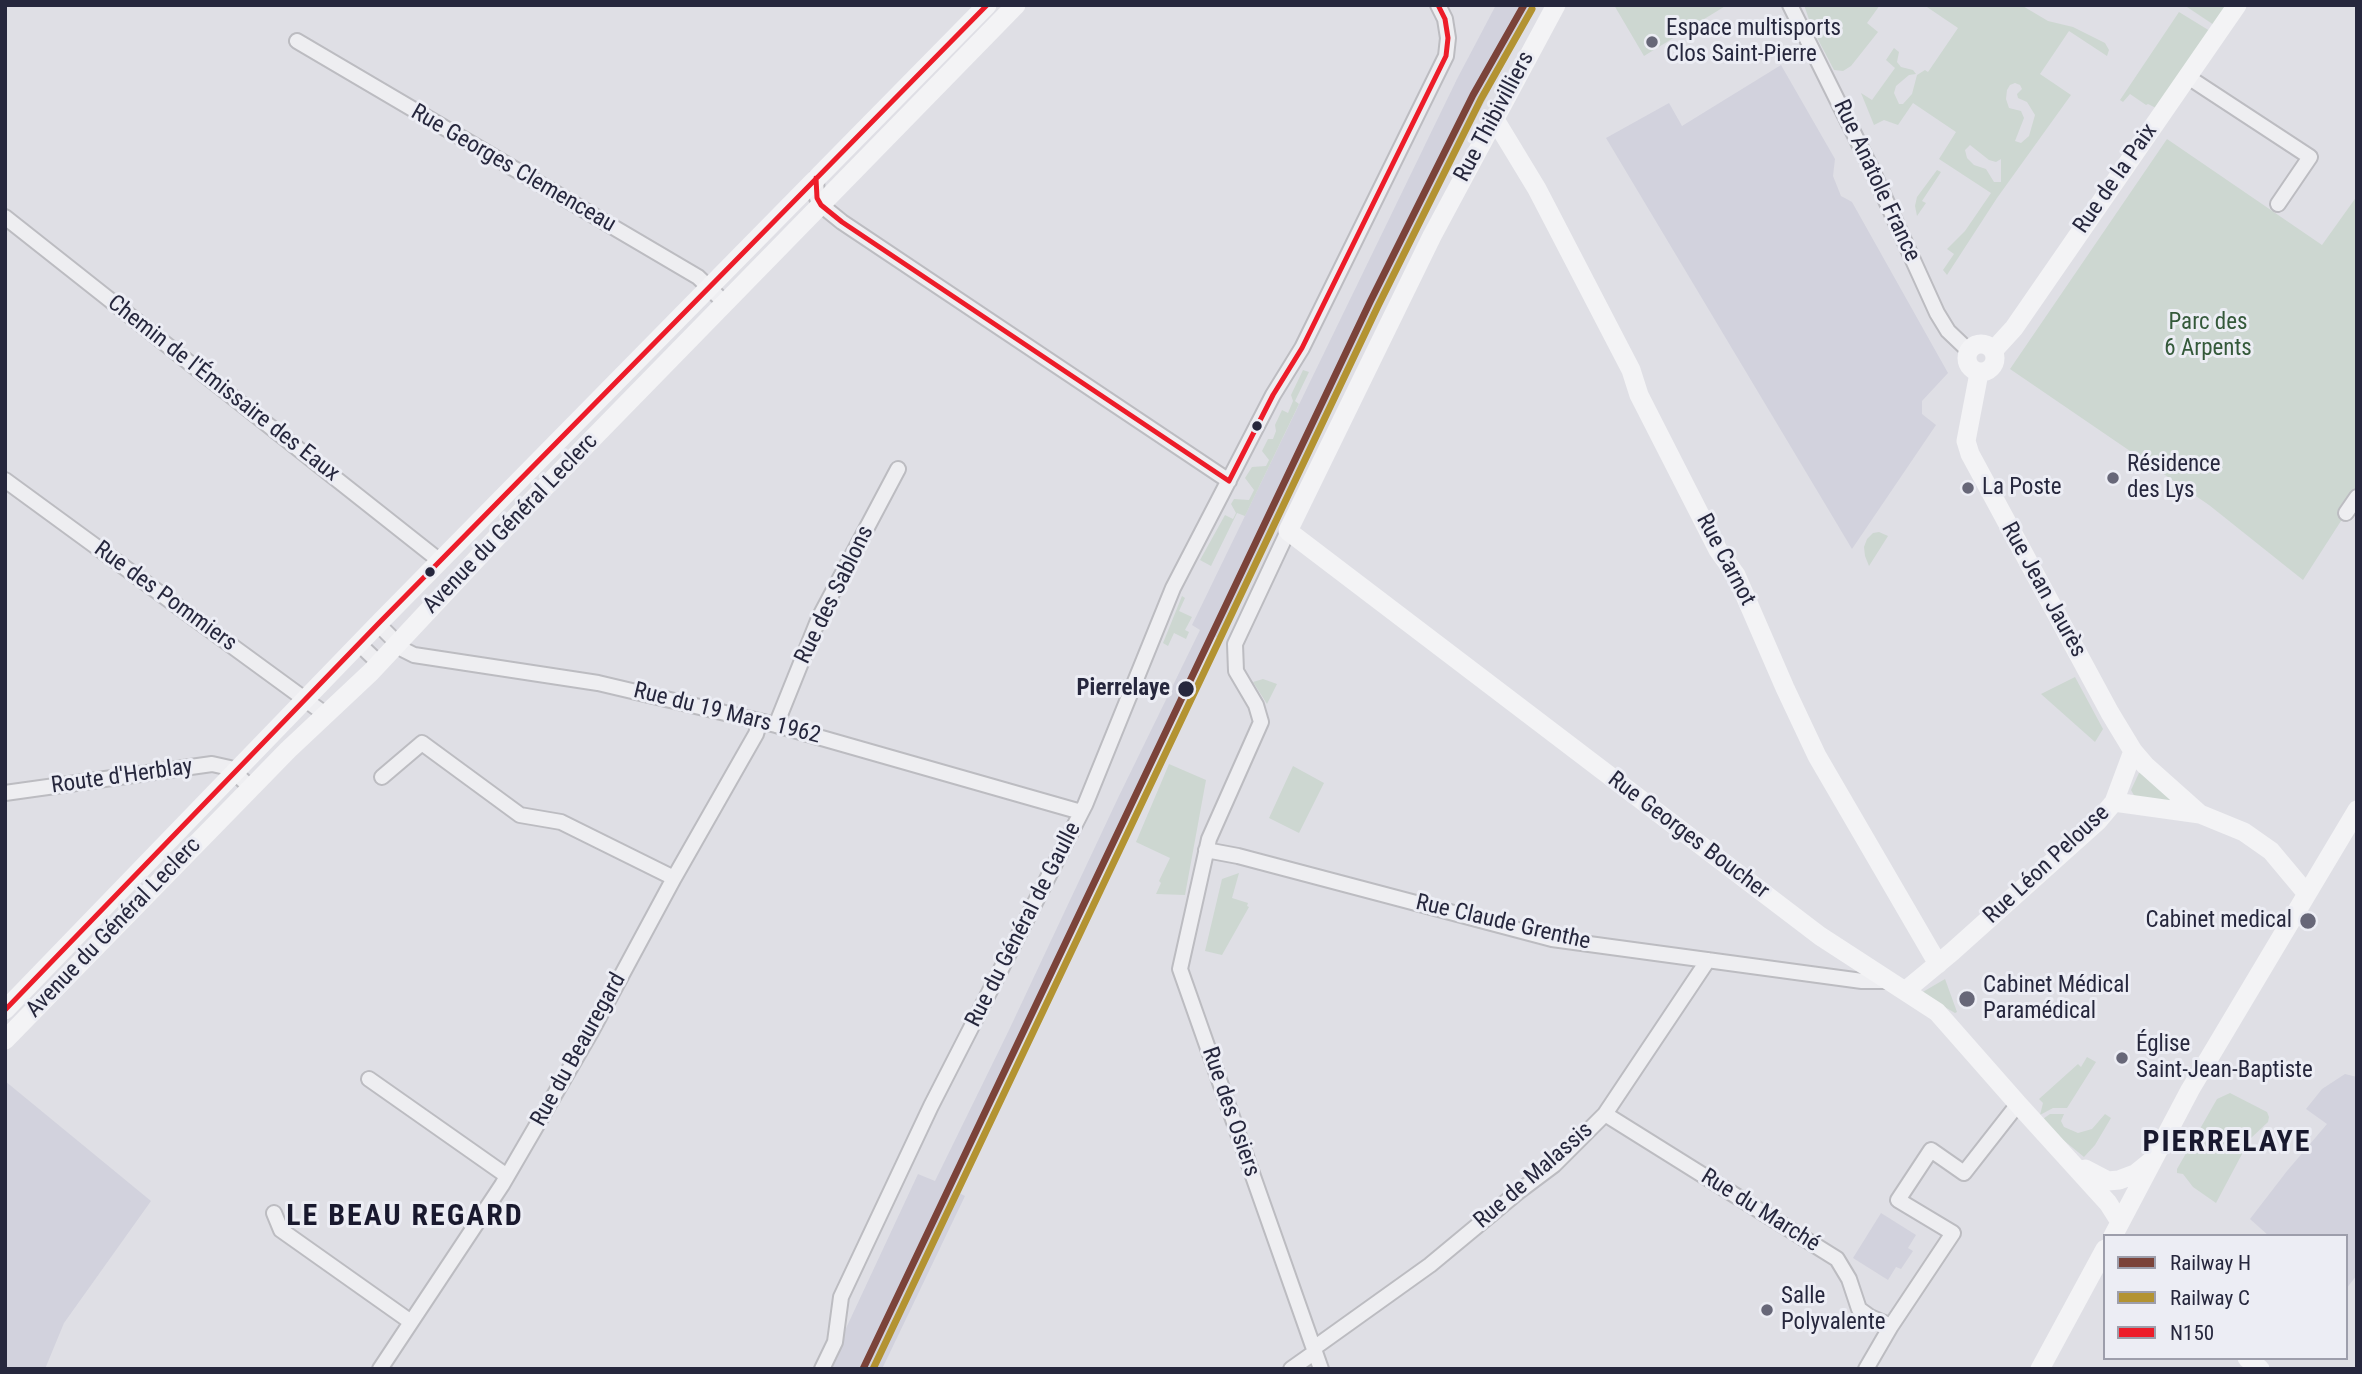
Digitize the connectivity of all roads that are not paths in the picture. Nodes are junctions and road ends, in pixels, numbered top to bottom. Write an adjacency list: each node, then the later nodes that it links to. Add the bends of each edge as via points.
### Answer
1 (987, 5): 10 (street, Avenue du Général Leclerc)
2 (1016, 5): 12 (street, Avenue du Général Leclerc)
3 (1438, 5): 21 (street, Rue du Général de Gaulle, via 1448,38 1446,56 1302,348)
4 (1556, 5): 9 (street, Rue Thibivilliers)
5 (1790, 5): 16 (street, Rue Anatole France, via 1937,313)
6 (2237, 5): 8 (street, Rue de la Paix)
7 (297, 41): 14 (street, Rue Georges Clemenceau)
8 (2188, 77): 11 (street, via 2309,157); 17 (street, Rue de la Paix, via 2014,328)
9 (1494, 118): 24 (street, Rue Thibivilliers); 47 (street, Rue Carnot, via 1537,189 1718,550 1735,575 1817,755)
10 (816, 178): 12 (street, via 815,192); 14 (street, Avenue du Général Leclerc)
11 (2278, 204)
12 (821, 205): 15 (street, Avenue du Général Leclerc); 21 (street)
13 (5, 216): 25 (street, Chemin de l'Émissaire des Eaux)
14 (710, 287): 15 (street, Rue Georges Clemenceau); 25 (street, Avenue du Général Leclerc)
15 (725, 303): 27 (street, Avenue du Général Leclerc)
16 (1969, 351): 17 (street, via 1979,344); 18 (street, via 1968,365)
17 (1993, 351): 18 (street, via 1994,364)
18 (1979, 373): 34 (street, Rue Jean Jaurès, via 1966,441 1969,454)
19 (898, 468): 33 (street, Rue des Sablons, via 819,618)
20 (5, 480): 30 (street, Rue des Pommiers)
21 (1229, 481): 41 (street, Rue du Général de Gaulle, via 1173,588)
22 (2357, 497): 23 (street)
23 (2346, 513)
24 (1287, 531): 43 (street, Rue des Osiers, via 1235,644 1236,671 1261,722); 48 (street, Rue Georges Boucher, via 1820,936)
25 (440, 561): 26 (street, Avenue du Général Leclerc)
26 (378, 624): 27 (street, Rue du 19 Mars 1962); 28 (street, Avenue du Général Leclerc)
27 (398, 643): 29 (street, Avenue du Général Leclerc); 32 (street, Rue du 19 Mars 1962, via 414,655 598,682)
28 (359, 644): 29 (street); 30 (street, Avenue du Général Leclerc)
29 (379, 663): 31 (street, Avenue du Général Leclerc)
30 (306, 699): 31 (street, Rue des Pommiers); 35 (street, Avenue du Général Leclerc)
31 (326, 714): 37 (street, Avenue du Général Leclerc)
32 (760, 721): 33 (street, Rue du 19 Mars 1962); 44 (street, Rue du Beauregard)
33 (776, 724): 41 (street, Rue du 19 Mars 1962)
34 (2133, 751): 39 (street); 42 (street, Rue Jean Jaurès)
35 (236, 774): 37 (street); 38 (street, Route d'Herblay, via 226,766 197,765); 49 (street, Avenue du Général Leclerc)
36 (382, 777): 44 (street, via 422,743 520,815 561,822)
37 (251, 788): 50 (street, Avenue du Général Leclerc)
38 (5, 793)
39 (2114, 802): 42 (street, Rue Léon Pelouse); 47 (street, Rue Léon Pelouse)
40 (2357, 810): 45 (street)
41 (1081, 812): 65 (street, Rue du Général de Gaulle, via 931,1106 841,1297 835,1342)
42 (2200, 814): 45 (street, Rue Léon Pelouse, via 2244,832 2271,850)
43 (1206, 850): 46 (street, Rue Claude Grenthe, via 1552,939); 63 (street, Rue des Osiers, via 1180,969)
44 (674, 878): 56 (street, Rue du Beauregard)
45 (2307, 894): 55 (street)
46 (1708, 960): 48 (street, Rue Claude Grenthe); 53 (street, Rue de Malassis)
47 (1938, 964): 48 (street)
48 (1897, 986): 52 (street, Rue Georges Boucher, via 1937,1012)
49 (5, 1010)
50 (5, 1040)
51 (369, 1079): 56 (street)
52 (2018, 1104): 54 (street, Rue Georges Boucher); 62 (street, via 1964,1172 1930,1150 1898,1200 1953,1233)
53 (1605, 1114): 62 (street, Rue du Marché, via 1837,1258 1859,1309); 63 (street, Rue de Malassis, via 1555,1165)
54 (2069, 1159): 55 (street, Rue Georges Boucher, via 2108,1181 2135,1174); 58 (street, Rue Georges Boucher, via 2108,1203)
55 (2151, 1161): 59 (street)
56 (507, 1176): 61 (street, Rue du Beauregard)
57 (274, 1213): 61 (street, via 281,1230)
58 (2113, 1234)
59 (2114, 1234)
60 (2103, 1253): 69 (street)
61 (411, 1322): 64 (street, Rue du Beauregard)
62 (1891, 1326): 68 (street)
63 (1315, 1350): 66 (street, Rue de Malassis); 67 (street, Rue des Osiers)
64 (380, 1369)
65 (822, 1369)
66 (1291, 1369)
67 (1321, 1369)
68 (1867, 1369)
69 (2040, 1369)

